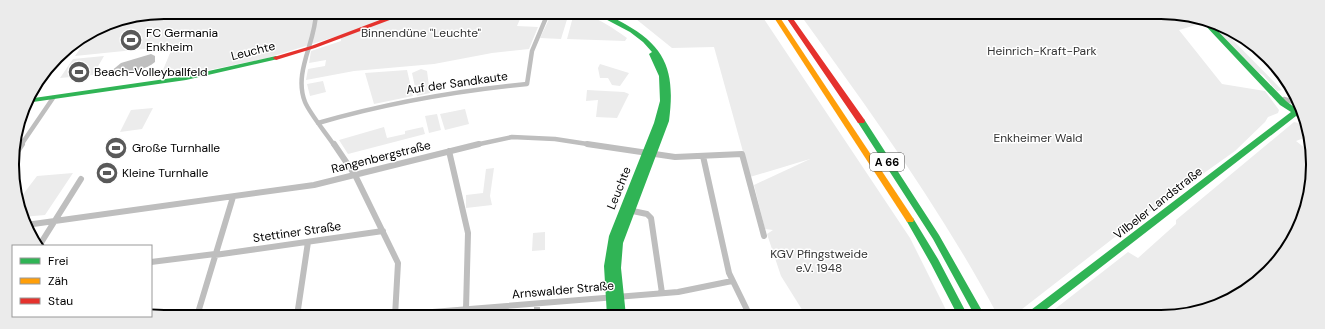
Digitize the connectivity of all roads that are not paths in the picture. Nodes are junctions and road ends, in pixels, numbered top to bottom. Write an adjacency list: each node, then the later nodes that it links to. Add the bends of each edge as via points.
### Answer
1 (316, 19): 8 (street)
2 (389, 19): 8 (main road, Leuchte)
3 (545, 19): 17 (street, Auf der Sandkaute, via 532,51 526,84 423,97 352,113)
4 (612, 19): 20 (main road, Leuchte, via 634,32 664,72 663,105)
5 (778, 19): 47 (main road, A 66, via 900,204)
6 (790, 19): 48 (main road, A 66, via 913,200 952,263)
7 (1211, 28): 11 (main road)
8 (308, 49): 9 (main road, Leuchte, via 210,73); 17 (street, via 301,83 305,102)
9 (53, 98): 10 (main road, Leuchte); 18 (street)
10 (34, 100)
11 (1283, 101): 12 (street); 13 (main road); 15 (main road, via 1287,111)
12 (1292, 102)
13 (1295, 108)
14 (1296, 112): 15 (main road, Vilbeler Landstraße)
15 (1286, 119): 16 (main road); 49 (main road, Vilbeler Landstraße)
16 (1299, 121)
17 (318, 124): 22 (street)
18 (20, 147)
19 (449, 151): 20 (street, Rangenbergstraße, via 500,139 533,137); 22 (street, Rangenbergstraße); 38 (street, via 468,233)
20 (649, 154): 21 (street, Rangenbergstraße); 25 (main road, Leuchte)
21 (703, 156): 29 (street, Rangenbergstraße, via 742,154); 34 (street, via 724,256)
22 (355, 175): 24 (street, Rangenbergstraße, via 314,185); 28 (street)
23 (81, 180): 26 (street)
24 (233, 197): 26 (street, Rangenbergstraße); 32 (street)
25 (626, 210): 35 (street, via 647,214 651,218); 36 (main road, Leuchte, via 618,249)
26 (54, 222): 27 (street, Rangenbergstraße); 30 (street)
27 (32, 224)
28 (383, 231): 31 (street, Stettiner Straße); 41 (street, via 398,265)
29 (764, 236)
30 (42, 242)
31 (308, 242): 32 (street, Stettiner Straße); 40 (street)
32 (215, 254): 33 (street, Stettiner Straße); 39 (street)
33 (152, 262)
34 (732, 280): 35 (street, Arnswalder Straße); 46 (street)
35 (662, 293): 36 (street, Arnswalder Straße)
36 (615, 297): 37 (street, Arnswalder Straße); 44 (main road, Leuchte); 45 (main road, Leuchte)
37 (537, 304): 38 (street, Arnswalder Straße); 43 (street)
38 (466, 309): 42 (street, Arnswalder Straße)
39 (199, 310)
40 (298, 310)
41 (395, 310)
42 (454, 310)
43 (537, 310)
44 (613, 310)
45 (619, 310)
46 (747, 310)
47 (960, 310)
48 (977, 310)
49 (1038, 310)

